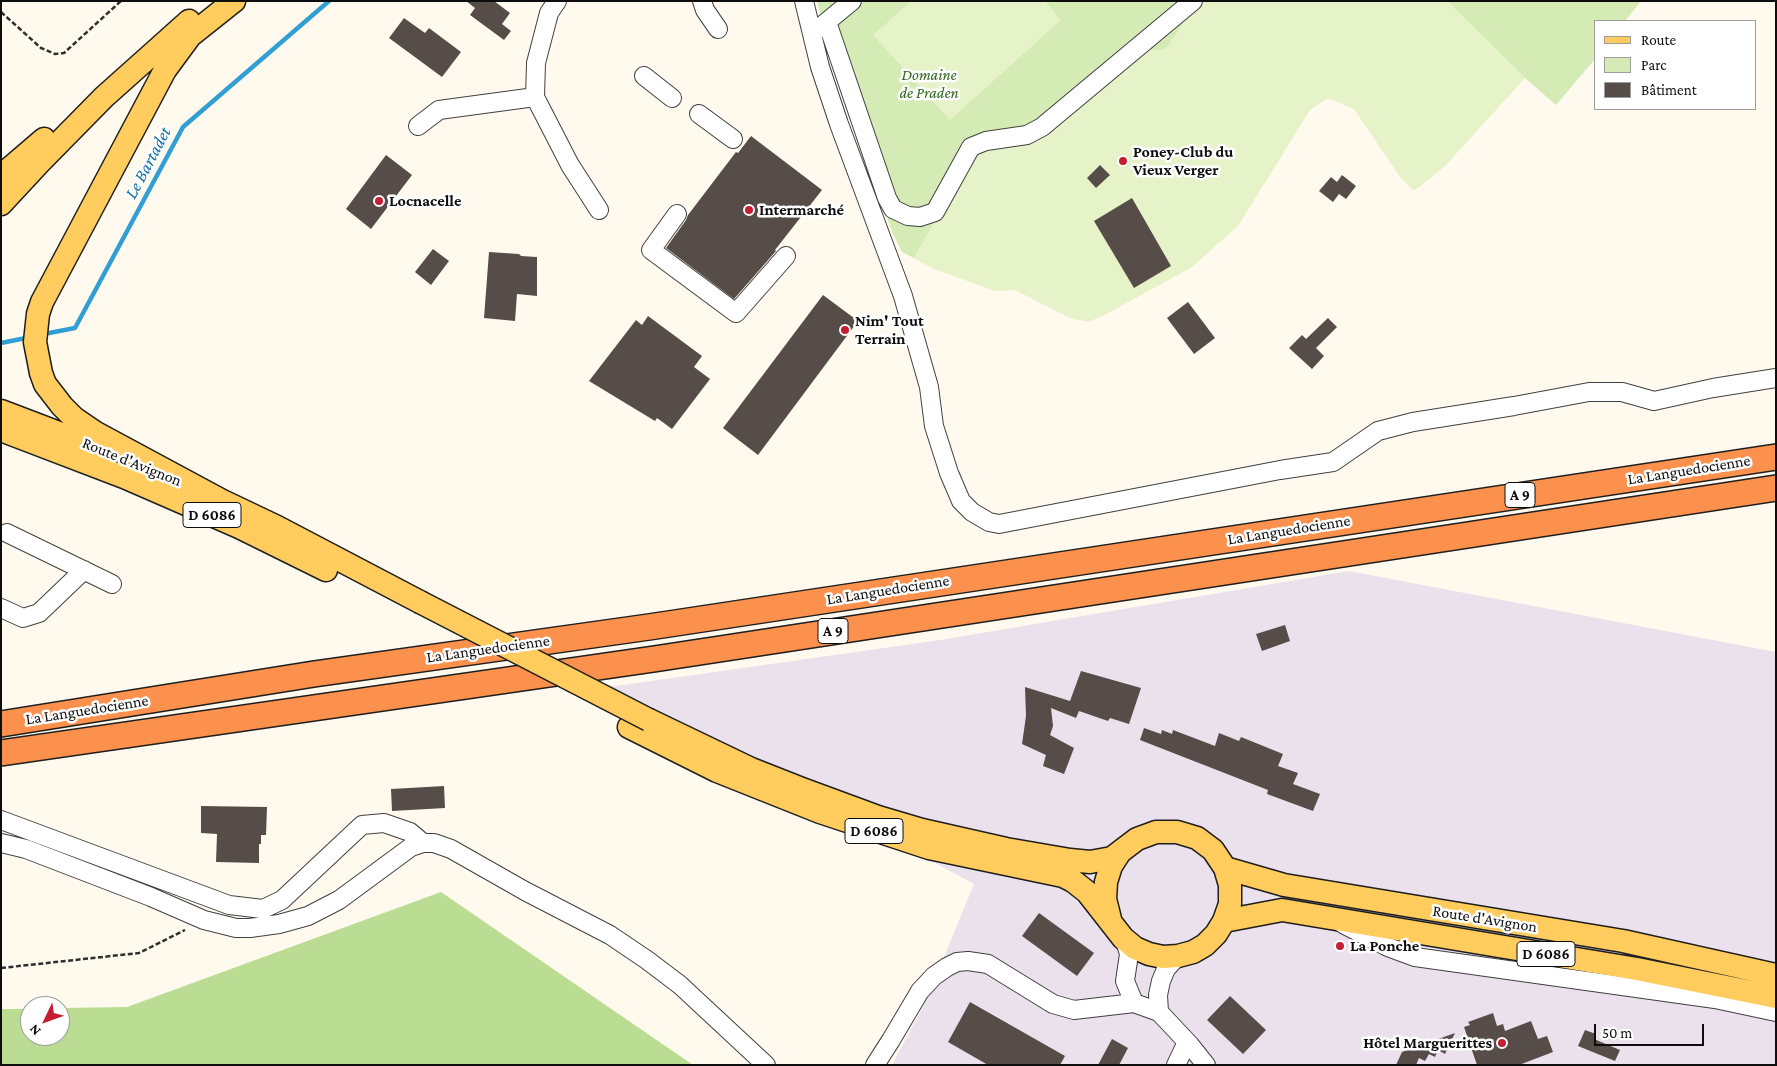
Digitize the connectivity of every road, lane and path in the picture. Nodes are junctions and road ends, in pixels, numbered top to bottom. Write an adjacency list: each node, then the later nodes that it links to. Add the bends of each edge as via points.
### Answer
1 (121, 1): 9 (path, via 64,53 56,54 41,48)
2 (213, 1): 13 (main road)
3 (234, 1): 30 (main road, via 190,36 165,70 45,297 38,314 35,342 46,384 74,418)
4 (557, 1): 15 (street, via 548,14 536,63)
5 (702, 1): 11 (street)
6 (852, 1): 10 (street)
7 (1193, 1): 10 (street, via 1042,127 1027,135 986,141 971,147 935,212 920,217 893,209 887,198)
8 (805, 2): 12 (street)
9 (1, 12)
10 (827, 22): 12 (street)
11 (718, 29)
12 (812, 34): 25 (street, via 839,124 903,296 929,388 934,426 954,485 961,501 978,517 989,522 999,524 1333,462 1378,431 1413,422 1589,392 1622,392 1654,401)
13 (154, 50): 20 (main road); 21 (main road)
14 (644, 76): 16 (street)
15 (535, 96): 18 (street, via 440,110); 22 (street, via 570,165)
16 (672, 98)
17 (699, 114): 19 (street)
18 (418, 126)
19 (733, 139)
20 (1, 176)
21 (1, 204)
22 (599, 210)
23 (677, 214): 24 (street, via 651,250 736,313)
24 (786, 256)
25 (1776, 378)
26 (1, 411): 30 (main road, Route d'Avignon / D 6086, via 111,452)
27 (1, 430): 35 (main road, Route d'Avignon / D 6086, via 124,477)
28 (1776, 457): 36 (highway, La Languedocienne / A 9, via 649,627 314,674)
29 (1776, 488): 38 (highway, La Languedocienne / A 9)
30 (226, 502): 35 (main road, Route d'Avignon / D 6086, via 277,527)
31 (3, 533): 32 (street)
32 (84, 570): 33 (street); 34 (street, via 39,613 23,618)
33 (112, 584)
34 (1, 608)
35 (418, 609): 37 (main road, D 6086, bridge)
36 (1, 724)
37 (639, 724): 42 (main road, D 6086, via 802,789 922,830 1076,861 1105,860); 47 (main road, D 6086, via 718,770 829,816 929,848 1063,876 1087,892)
38 (1, 753)
39 (1, 820): 41 (street, via 229,905 263,909 282,900 362,825 384,823 410,832)
40 (1, 843): 45 (street, via 151,897)
41 (423, 843): 45 (street, via 411,847 339,900 308,916 250,928); 56 (street, via 434,843 450,850 610,936 680,985)
42 (1120, 852): 43 (main road, via 1136,839 1156,832 1177,832 1196,838 1213,850); 47 (main road, via 1111,866 1105,898 1108,913)
43 (1225, 868): 46 (main road, via 1230,885 1230,904); 50 (main road, Route d'Avignon / D 6086, via 1284,885 1623,941)
44 (1322, 916): 46 (main road, Route d'Avignon / D 6086, via 1282,910); 51 (main road, Route d'Avignon / D 6086, via 1637,969); 54 (street, via 1415,958 1715,999)
45 (204, 920): 49 (path, via 139,954)
46 (1224, 922): 48 (main road, via 1206,944)
47 (1118, 932): 48 (main road, via 1135,948 1148,954); 52 (street, via 1129,954 1125,981)
48 (1178, 956): 53 (street, via 1166,969 1161,981)
49 (1, 968)
50 (1776, 975)
51 (1776, 997)
52 (1134, 1003): 53 (street); 57 (street, via 1074,1010 1053,1004 988,964 957,962 934,976 920,990)
53 (1159, 1012): 55 (street)
54 (1776, 1012)
55 (1187, 1042): 58 (street); 59 (street)
56 (766, 1065)
57 (874, 1065)
58 (1176, 1065)
59 (1206, 1065)

